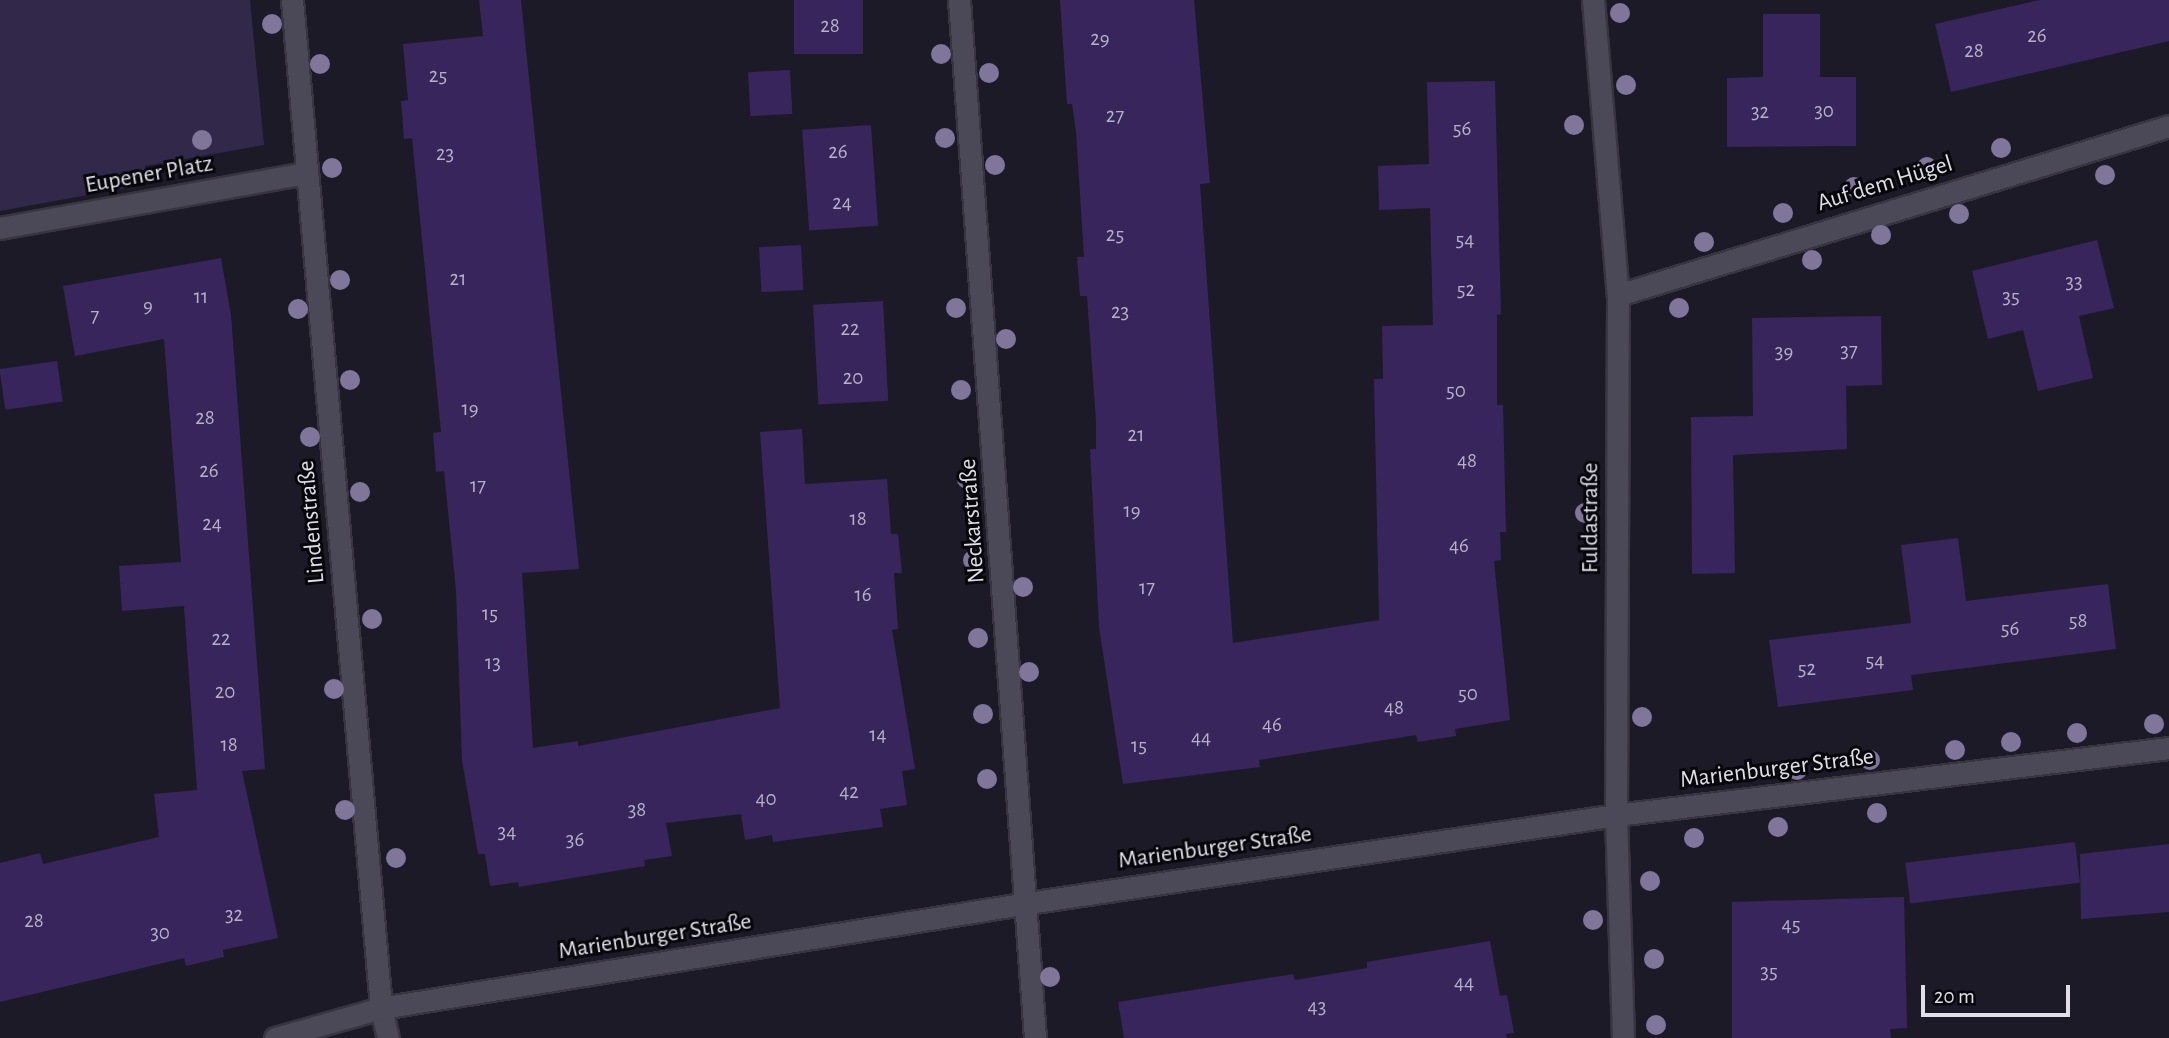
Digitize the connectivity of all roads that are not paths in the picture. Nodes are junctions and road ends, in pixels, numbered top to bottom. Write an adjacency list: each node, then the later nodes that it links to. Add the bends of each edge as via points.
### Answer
1 (292, 0): 5 (street, Lindenstraße)
2 (959, 0): 10 (street, Neckarstraße)
3 (1592, 0): 7 (street, Fuldastraße)
4 (2169, 126): 7 (street, Auf dem Hügel)
5 (307, 173): 6 (street, Eupener Platz); 11 (street, Lindenstraße)
6 (0, 228)
7 (1618, 295): 9 (street, Fuldastraße)
8 (2169, 748): 9 (street, Marienburger Straße)
9 (1616, 816): 10 (street, Marienburger Straße); 15 (street, Fuldastraße)
10 (1028, 903): 11 (street, Marienburger Straße); 14 (street, Neckarstraße)
11 (382, 1008): 12 (street, Marienburger Straße); 13 (street, Lindenstraße)
12 (275, 1038)
13 (388, 1038)
14 (1035, 1038)
15 (1623, 1038)

